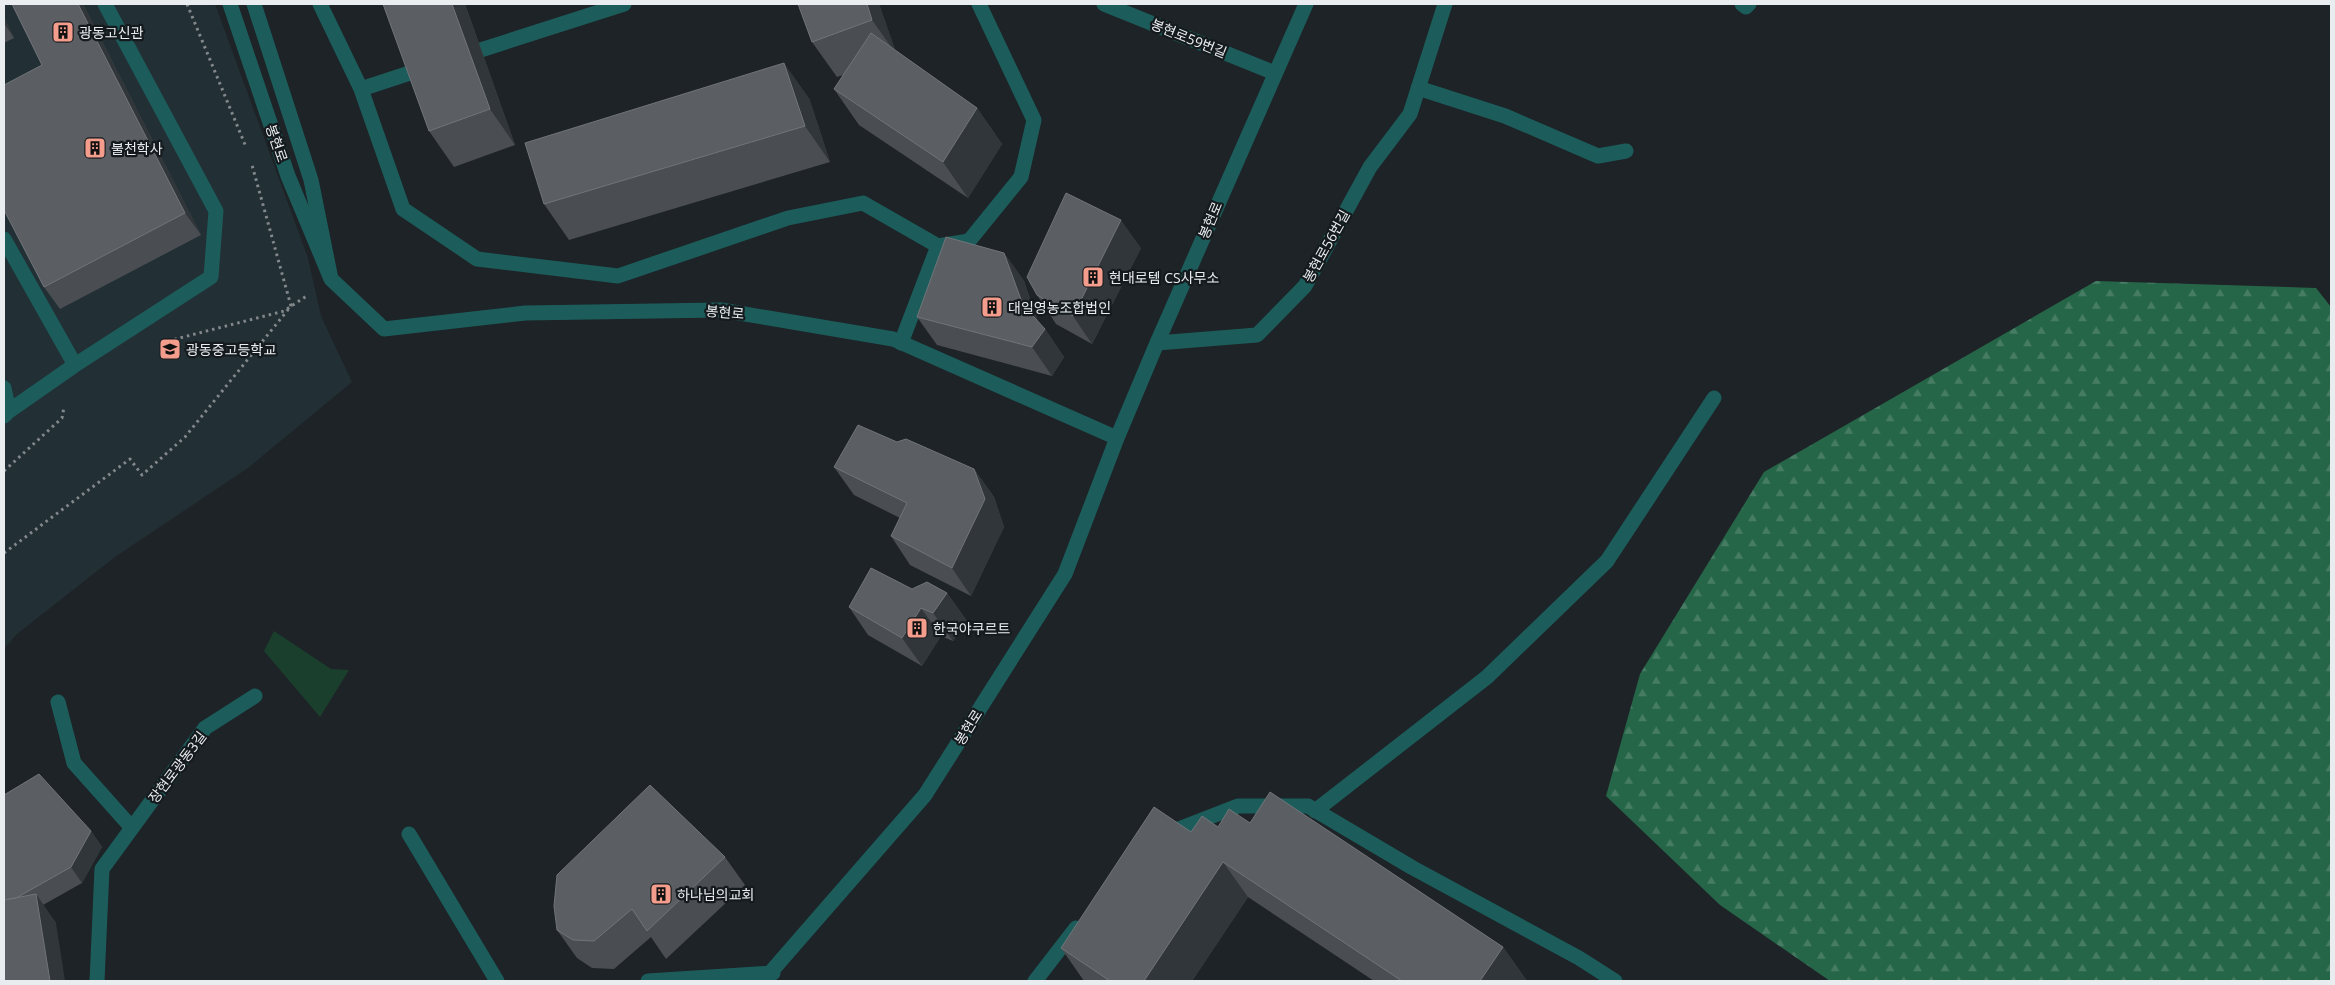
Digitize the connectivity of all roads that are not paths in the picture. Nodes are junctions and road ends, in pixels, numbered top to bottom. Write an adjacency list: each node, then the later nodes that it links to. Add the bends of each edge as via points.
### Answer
1 (105, 4): 21 (street, via 216,211 211,278)
2 (230, 4): 18 (street, 봉현로, via 288,176)
3 (254, 4): 18 (street, 봉현로, via 311,180)
4 (320, 4): 14 (street)
5 (624, 4): 14 (street)
6 (979, 4): 17 (street, via 1034,120 1021,177 969,241)
7 (1104, 4): 12 (street, 봉현로59번길)
8 (1306, 4): 12 (street, 봉현로)
9 (1445, 4): 13 (street, 봉현로56번길)
10 (1742, 4): 11 (street, via 1746,7)
11 (1749, 4)
12 (1274, 73): 20 (street, 봉현로)
13 (1418, 88): 15 (street, via 1505,116 1598,156); 20 (street, 봉현로56번길, via 1410,114 1370,167 1305,286 1257,335)
14 (361, 89): 17 (street, via 403,209 477,259 618,276 788,218 863,203)
15 (1626, 150)
16 (4, 239): 21 (street)
17 (938, 246): 19 (street)
18 (331, 279): 19 (street, 봉현로, via 384,329 525,312 721,310)
19 (901, 343): 25 (street, 봉현로)
20 (1157, 343): 25 (street, 봉현로)
21 (75, 365): 24 (street)
22 (4, 388): 24 (street)
23 (1714, 398): 28 (street, via 1608,561 1487,677)
24 (6, 414)
25 (1117, 438): 33 (street, 봉현로, via 1065,574 926,795)
26 (255, 696): 29 (street, 장현로광동3길, via 205,728)
27 (58, 702): 29 (street, via 74,763)
28 (1315, 811): 31 (street, via 1308,806 1238,806); 38 (street)
29 (132, 828): 34 (street, 장현로광동3길, via 102,869)
30 (409, 834): 35 (street)
31 (1152, 840)
32 (1085, 917): 37 (street)
33 (768, 977): 36 (street)
34 (97, 981)
35 (497, 981)
36 (648, 981)
37 (1035, 981)
38 (1615, 981)

